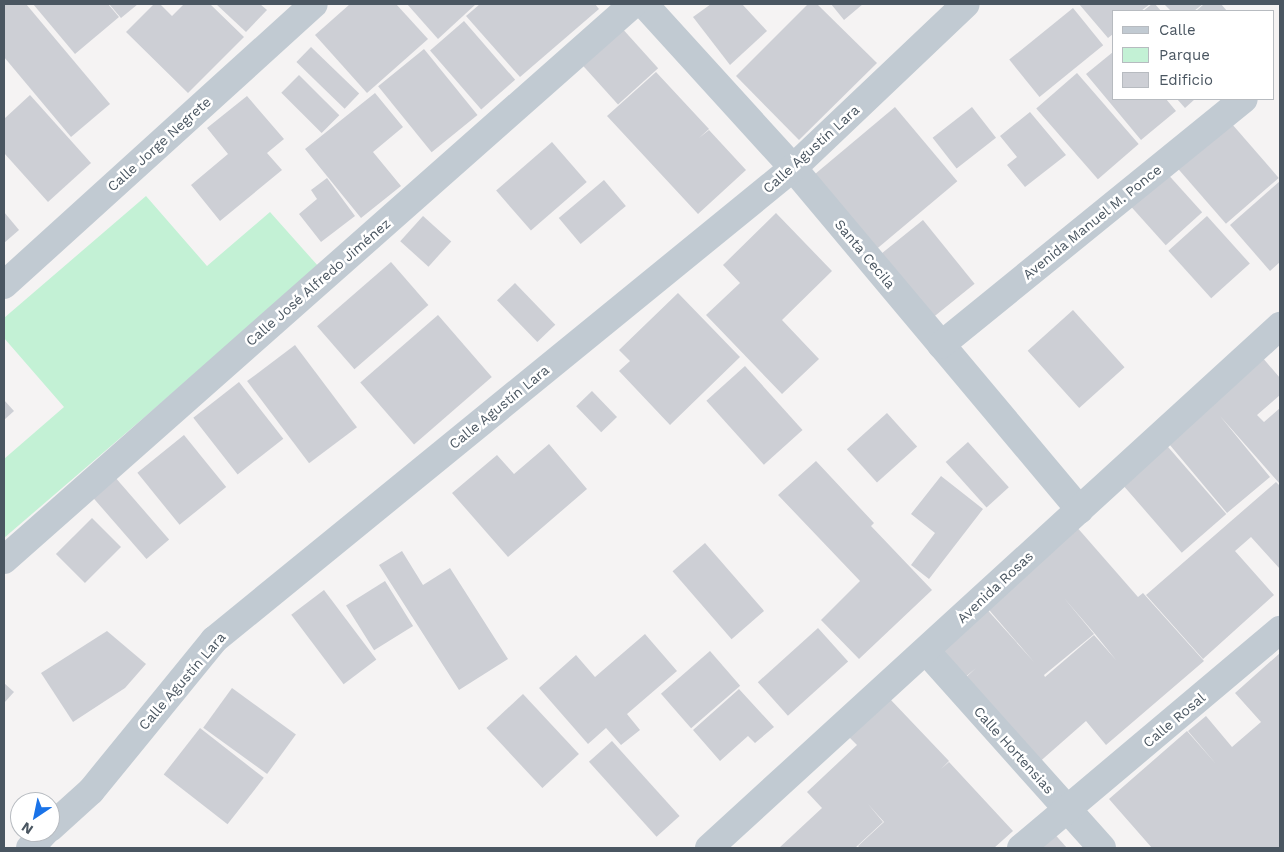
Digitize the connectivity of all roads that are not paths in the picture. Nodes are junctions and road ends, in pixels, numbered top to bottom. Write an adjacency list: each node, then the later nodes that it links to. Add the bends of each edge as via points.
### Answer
1 (314, 4): 7 (street, Calle Jorge Negrete)
2 (633, 4): 11 (street, Calle José Alfredo Jiménez)
3 (644, 4): 6 (street, Santa Cecila)
4 (966, 4): 6 (street, Calle Agustín Lara)
5 (1243, 100): 9 (street, Avenida Manuel M. Ponce)
6 (793, 168): 9 (street, Santa Cecila); 15 (street, Calle Agustín Lara, via 214,640 91,791)
7 (4, 285)
8 (1277, 337): 10 (street, Avenida Rosas)
9 (941, 345): 10 (street, Santa Cecila)
10 (1080, 510): 13 (street, Avenida Rosas)
11 (4, 560)
12 (1280, 630): 14 (street, Calle Rosal)
13 (926, 651): 14 (street, Calle Hortensias); 16 (street, Avenida Rosas)
14 (1068, 810): 17 (street, Calle Rosal); 18 (street, Calle Hortensias)
15 (60, 819)
16 (710, 848)
17 (1021, 848)
18 (1102, 848)

